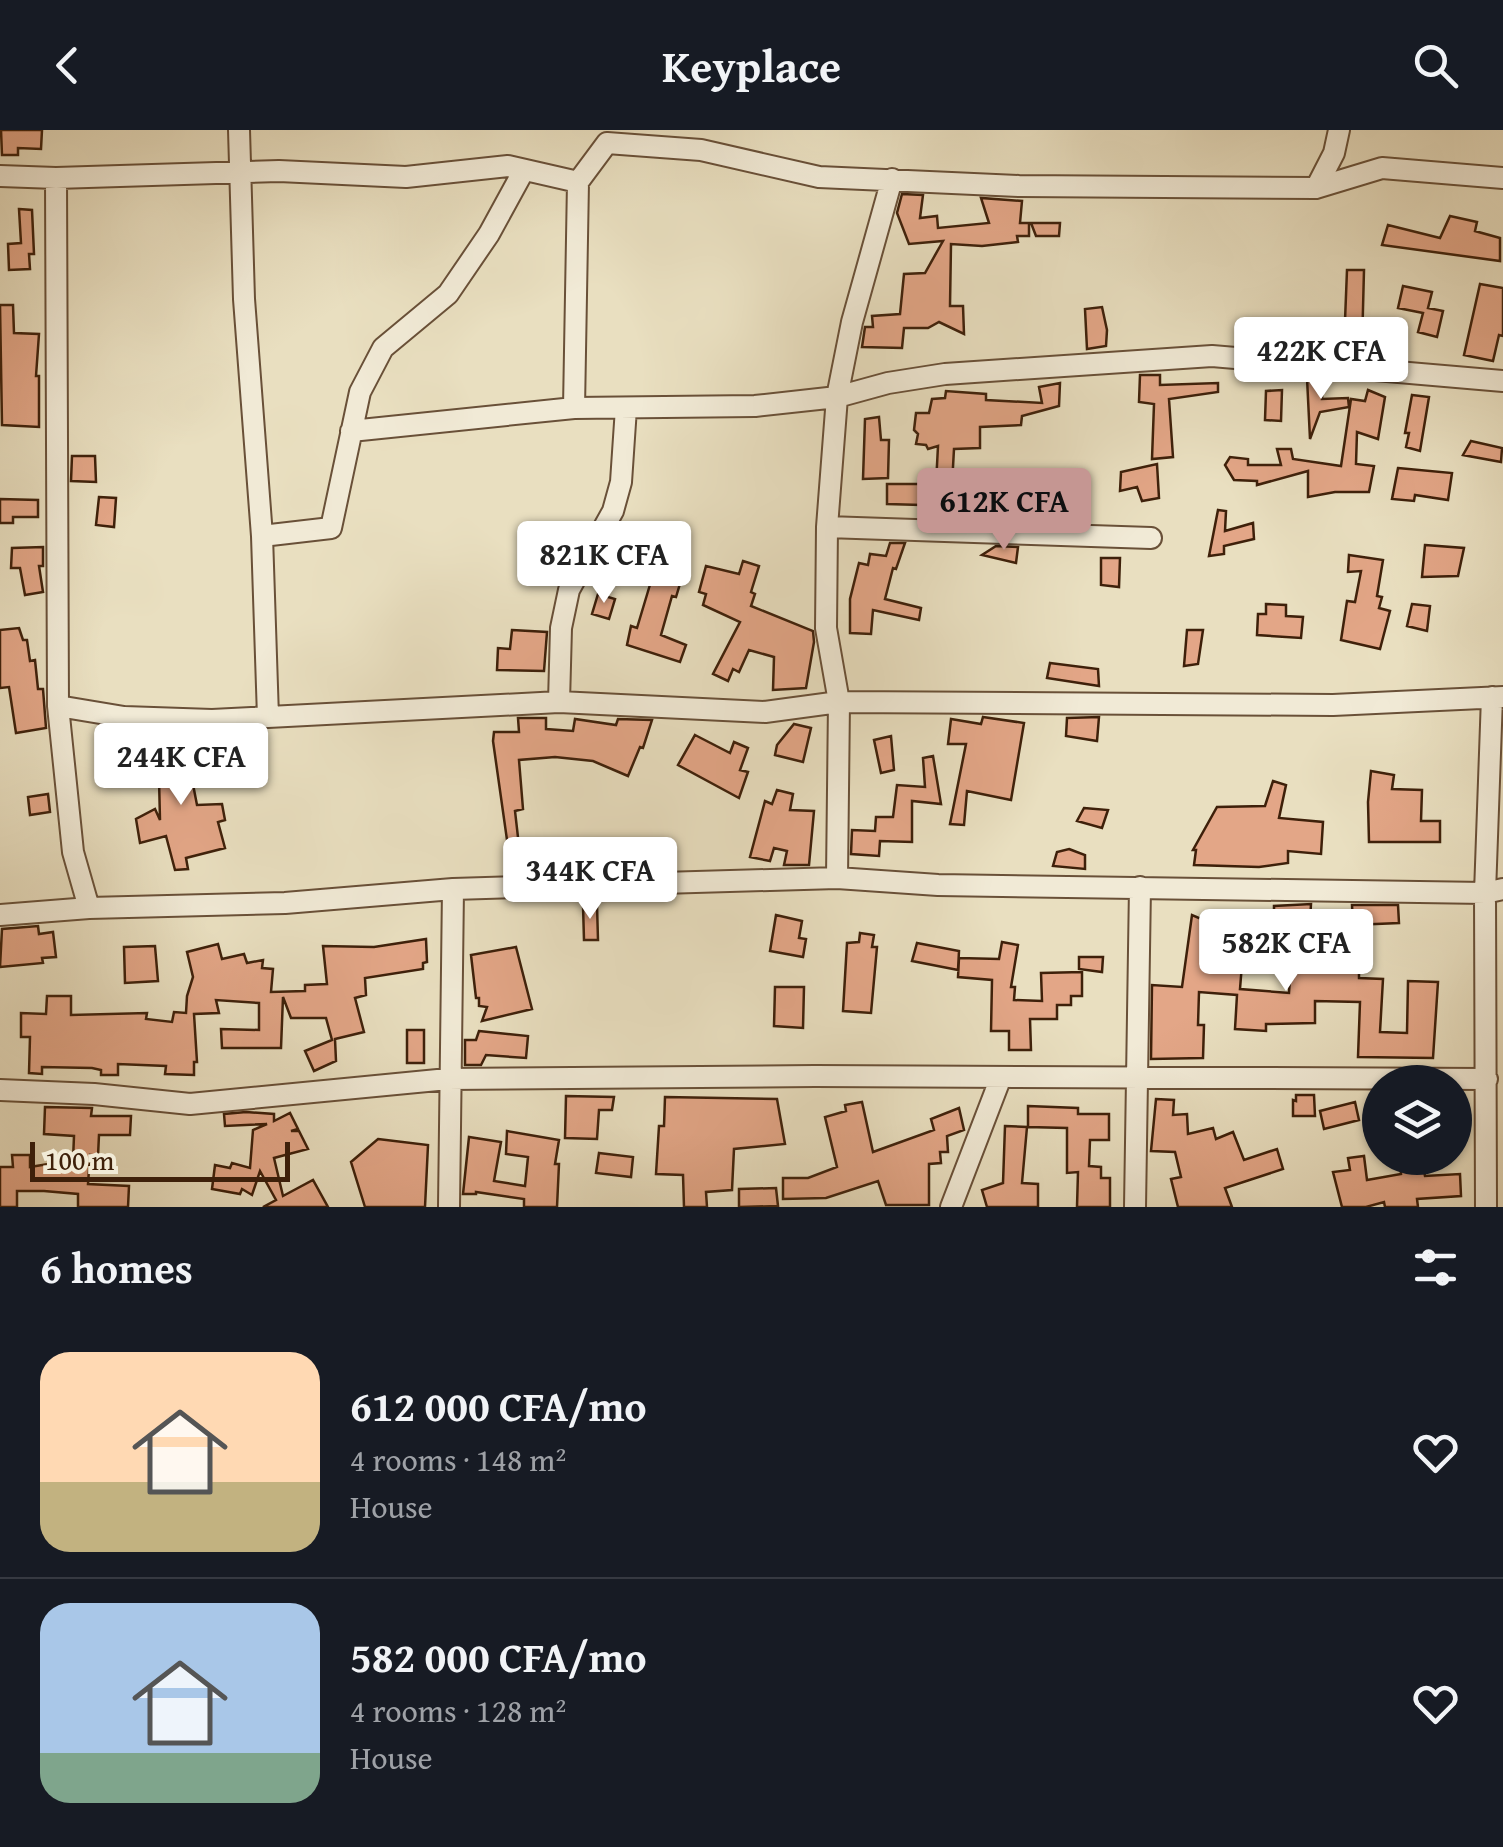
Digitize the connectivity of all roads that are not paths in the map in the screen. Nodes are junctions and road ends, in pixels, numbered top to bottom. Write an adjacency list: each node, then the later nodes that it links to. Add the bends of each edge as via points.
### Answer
1 (239, 130): 5 (street)
2 (1339, 130): 11 (street)
3 (609, 136): 9 (street, via 819,177); 10 (street)
4 (524, 170): 5 (street, via 508,166 406,178); 10 (street); 16 (street, via 448,294 383,348 360,392)
5 (238, 174): 7 (street); 18 (street)
6 (0, 176): 7 (street)
7 (56, 178): 23 (street)
8 (1503, 178): 11 (street, via 1382,168)
9 (892, 179): 11 (street); 13 (street)
10 (578, 182): 14 (street)
11 (1316, 188)
12 (1503, 380): 13 (street, via 1212,356 944,374)
13 (838, 397): 15 (street); 17 (street)
14 (574, 408): 15 (street); 16 (street)
15 (626, 408): 21 (street, via 622,482 613,511 569,590)
16 (351, 431): 18 (street, via 331,528)
17 (828, 528): 19 (street); 22 (street, via 826,628)
18 (262, 536): 24 (street)
19 (1151, 538)
20 (1498, 697): 22 (street, via 1333,705); 28 (street)
21 (559, 702): 22 (street, via 765,712); 24 (street)
22 (839, 702): 25 (street)
23 (58, 706): 24 (street, via 124,717); 29 (street, via 73,852)
24 (268, 717)
25 (837, 878): 26 (street); 27 (street)
26 (1140, 887): 28 (street); 33 (street)
27 (452, 889): 29 (street, via 285,904); 32 (street)
28 (1494, 891): 34 (street)
29 (90, 908): 30 (street)
30 (0, 915)
31 (1001, 1077): 32 (street); 33 (street); 37 (street)
32 (448, 1079): 35 (street, via 190,1104); 36 (street)
33 (1136, 1079): 34 (street); 38 (street)
34 (1487, 1079): 39 (street)
35 (0, 1090)
36 (448, 1207)
37 (951, 1207)
38 (1135, 1207)
39 (1486, 1207)

